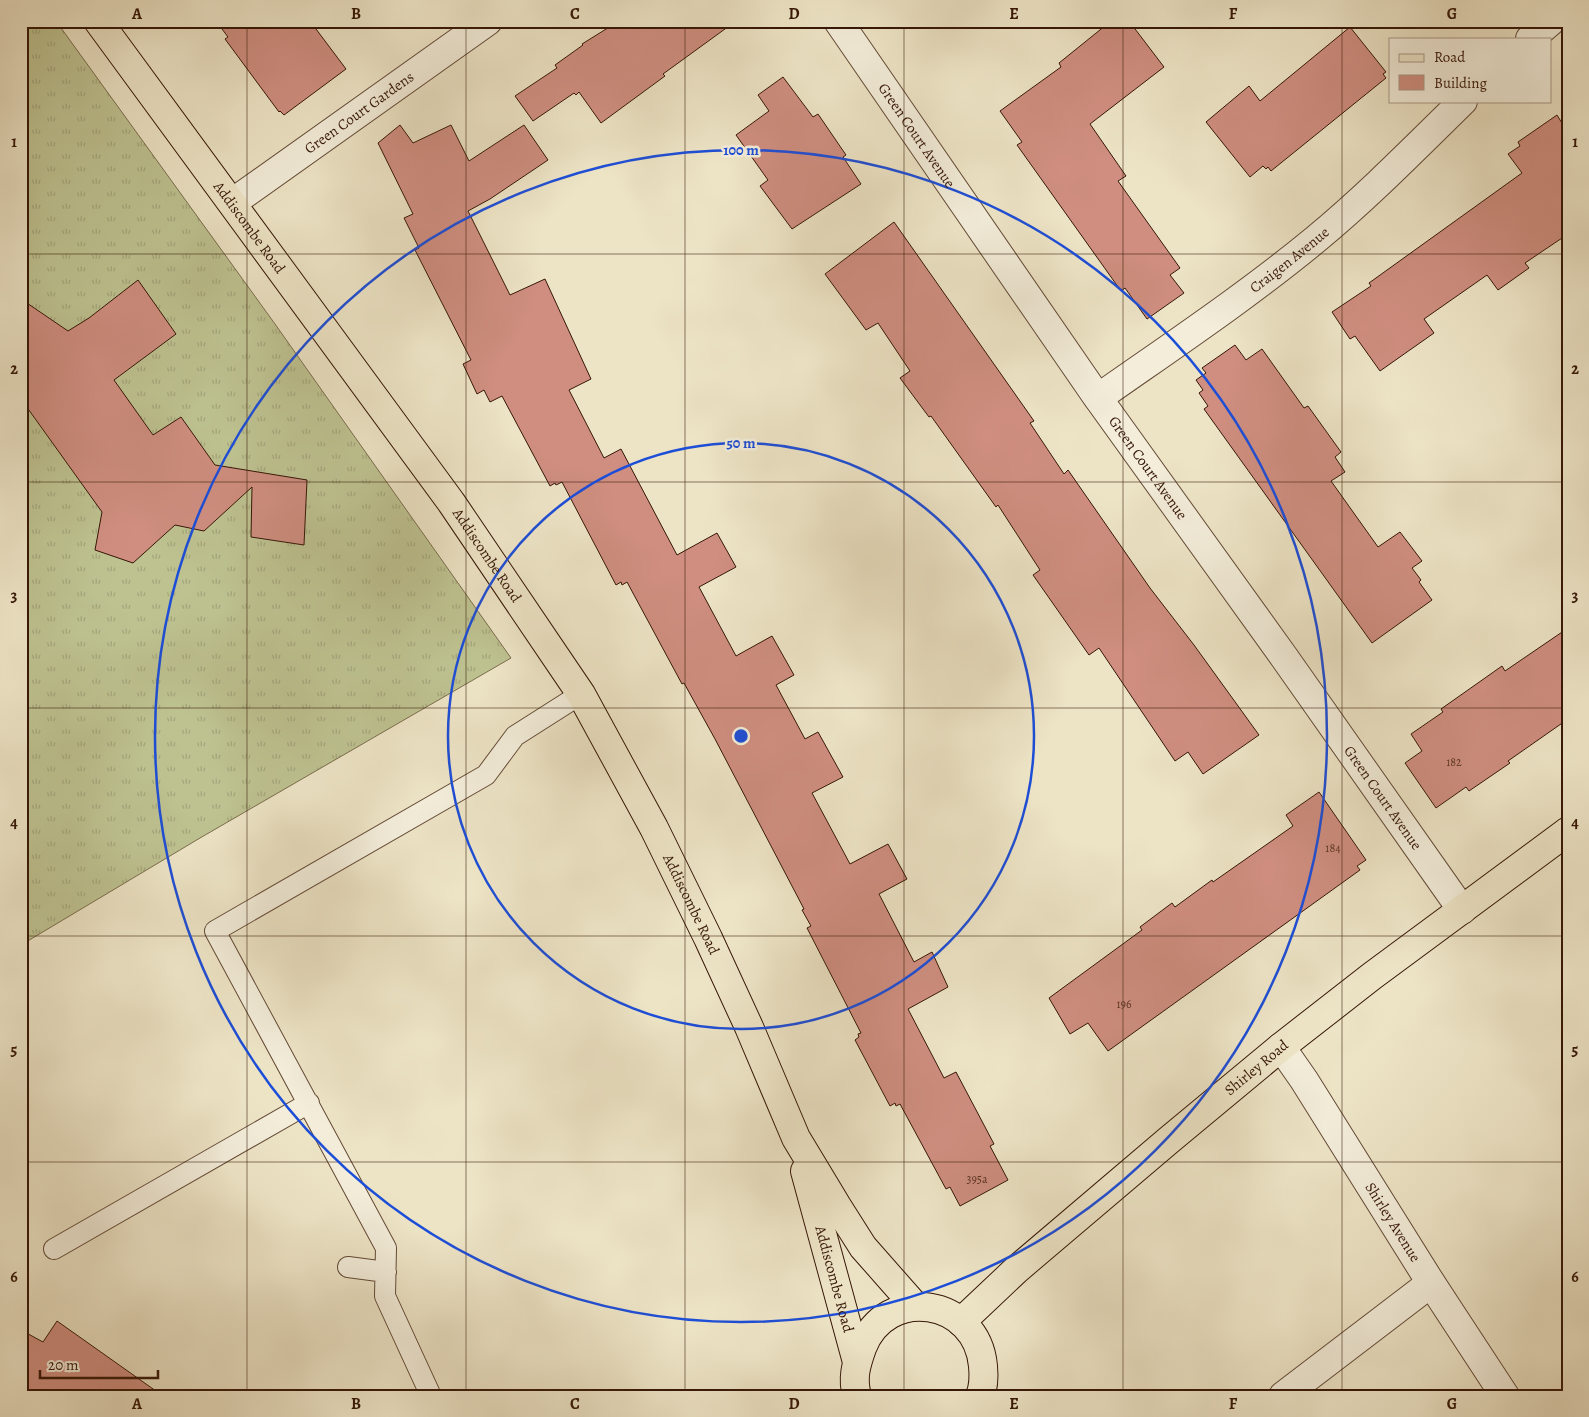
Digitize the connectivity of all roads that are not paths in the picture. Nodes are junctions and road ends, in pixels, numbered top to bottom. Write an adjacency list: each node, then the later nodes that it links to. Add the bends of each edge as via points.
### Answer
1 (98, 21): 7 (main road, Addiscombe Road)
2 (488, 21): 7 (street, Green Court Gardens)
3 (838, 21): 8 (street, Green Court Avenue)
4 (1551, 21): 5 (street)
5 (1531, 38)
6 (1462, 102): 8 (street, Craigen Avenue, via 1314,241)
7 (232, 204): 9 (main road, Addiscombe Road, via 451,502)
8 (1098, 398): 11 (street, Green Court Avenue)
9 (581, 694): 13 (lane, via 515,736 486,775 215,930); 14 (main road, Addiscombe Road, via 654,828 704,930)
10 (1568, 831): 11 (main road, Shirley Road)
11 (1462, 910): 12 (main road, Shirley Road)
12 (1280, 1047): 18 (street, Shirley Avenue, via 1304,1080); 20 (main road, Shirley Road, via 1016,1270)
13 (309, 1103): 15 (lane); 17 (lane, via 386,1248)
14 (796, 1138): 19 (main road, Addiscombe Road, via 864,1247); 21 (main road, Addiscombe Road)
15 (54, 1249)
16 (348, 1267): 17 (lane)
17 (386, 1272): 22 (lane, via 385,1296)
18 (1431, 1284): 25 (street); 26 (street, Shirley Avenue)
19 (915, 1306): 20 (main road, via 944,1310); 21 (main road, via 882,1320 866,1336)
20 (961, 1322): 24 (main road, via 974,1336 982,1353 984,1376)
21 (857, 1362): 23 (main road, via 854,1376)
22 (431, 1396)
23 (857, 1396)
24 (980, 1396)
25 (1283, 1396)
26 (1504, 1396)

